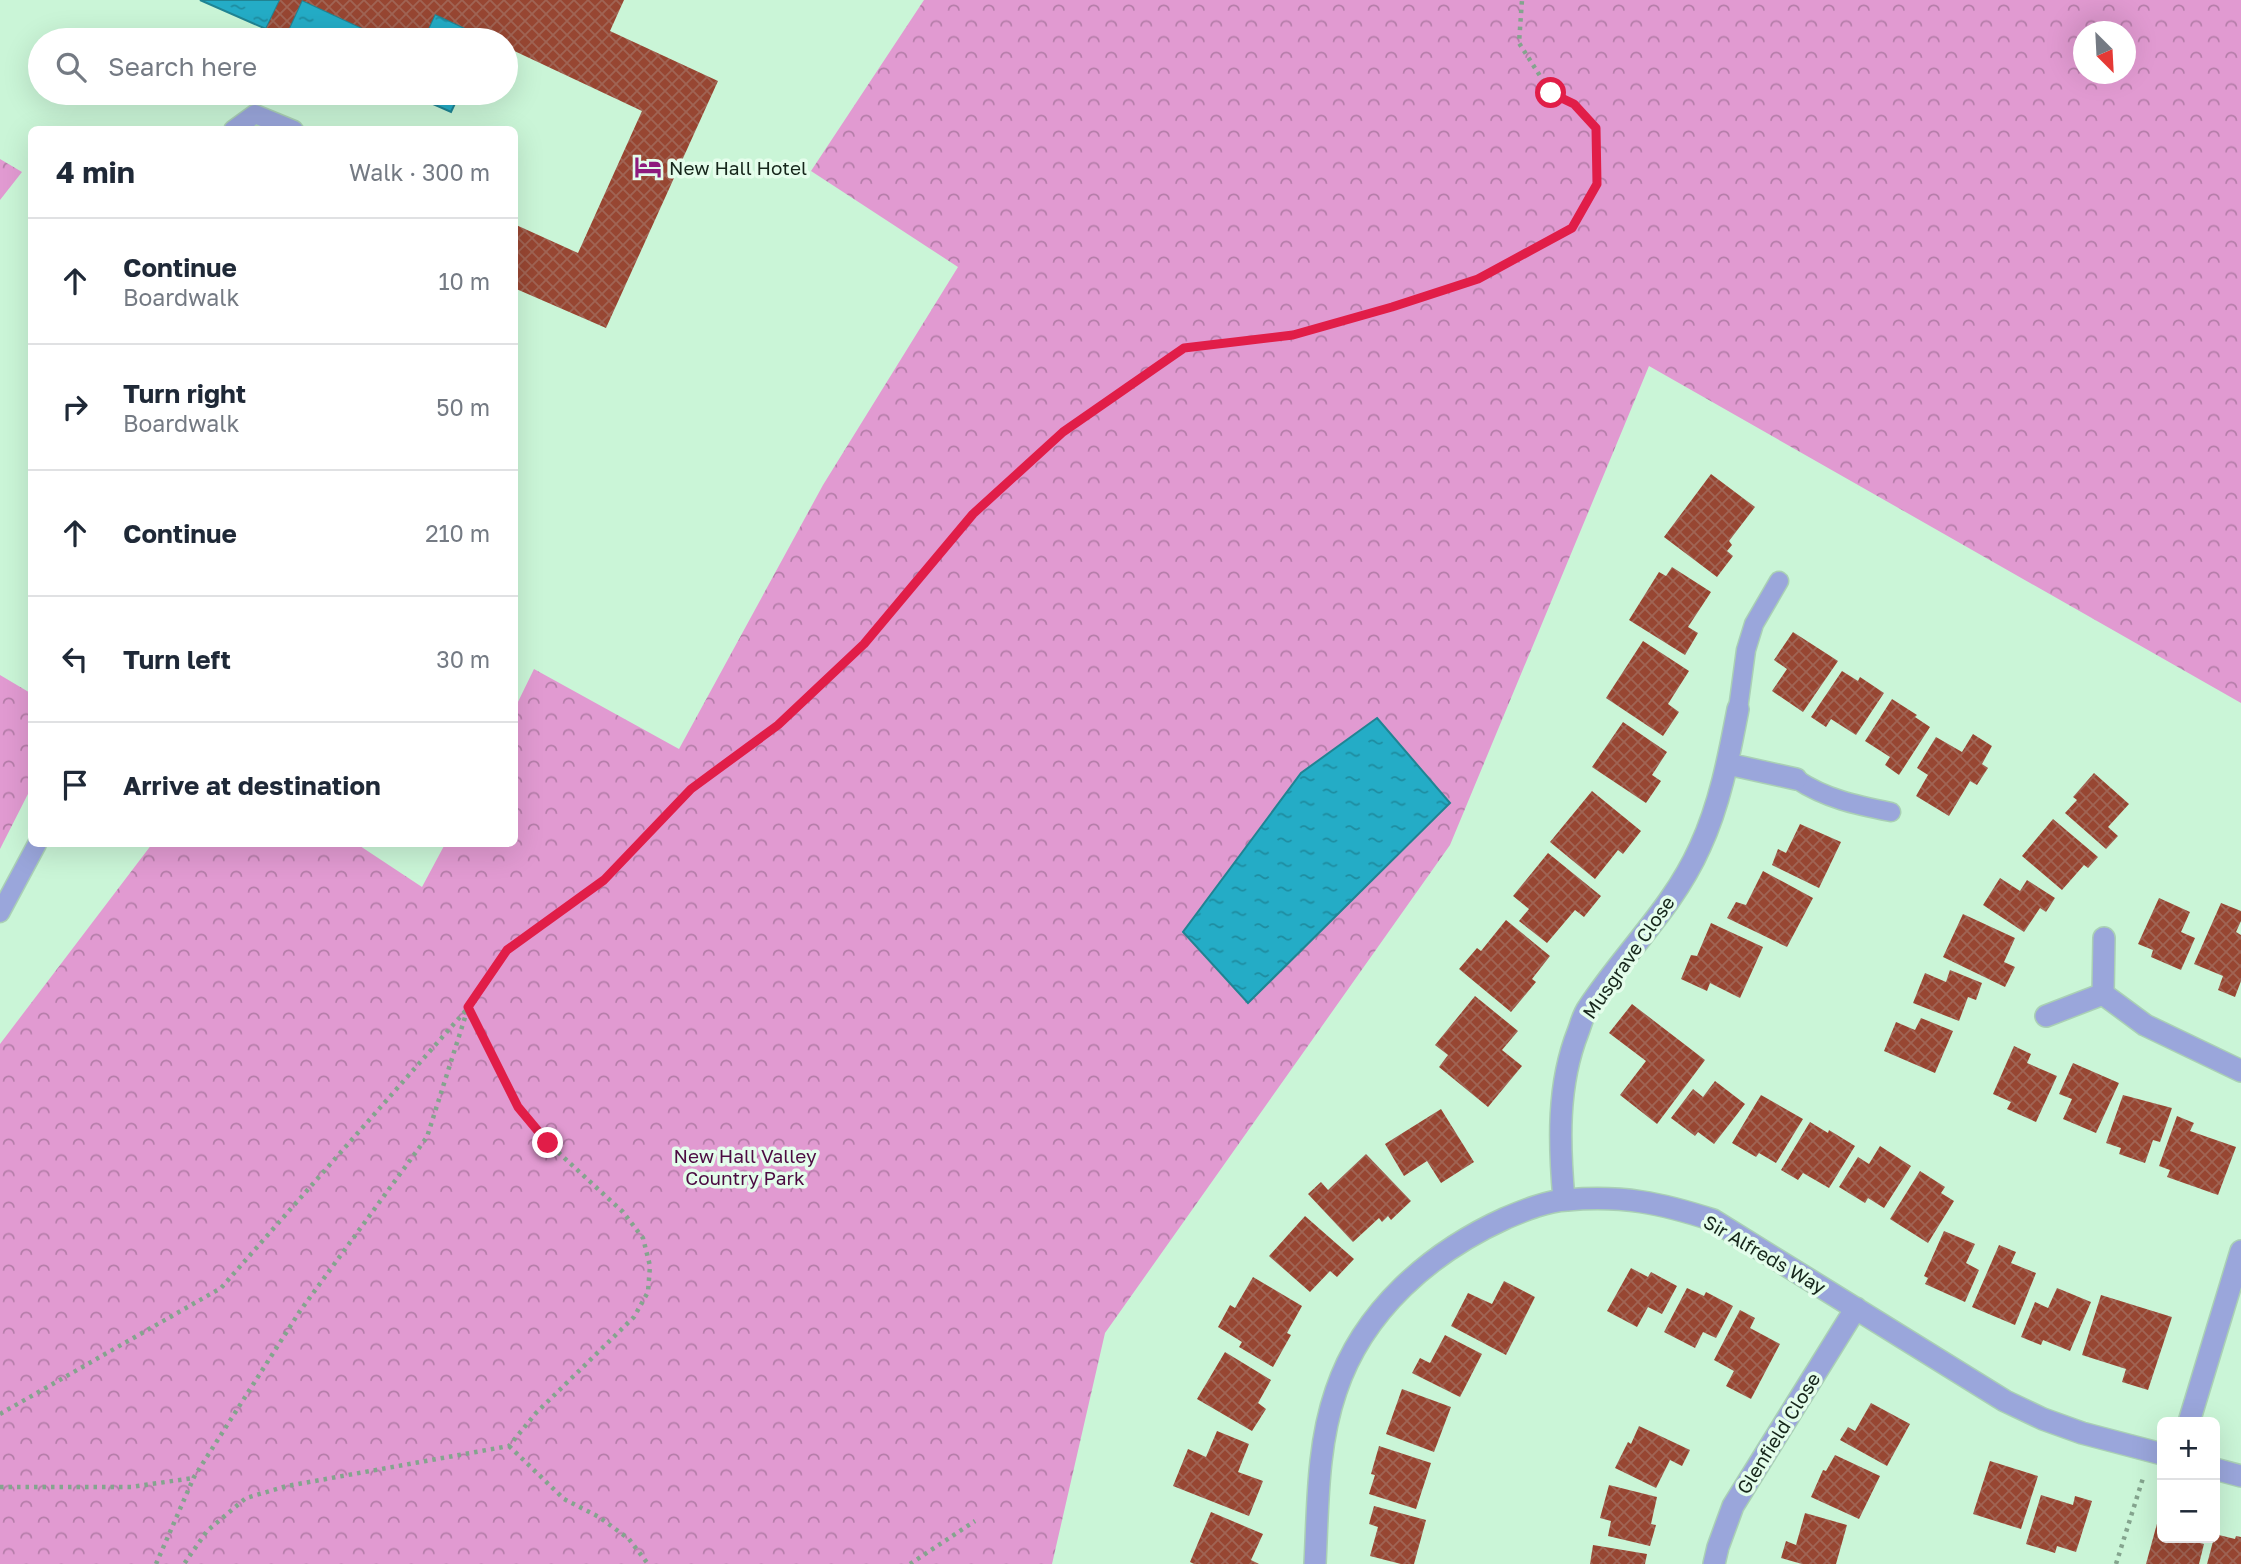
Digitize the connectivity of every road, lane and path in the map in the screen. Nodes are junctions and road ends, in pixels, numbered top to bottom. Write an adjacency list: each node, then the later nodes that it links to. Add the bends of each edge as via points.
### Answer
1 (1522, 0): 13 (path, via 1518,43 1551,93 1574,104 1596,128 1597,184 1572,228 1478,279 1392,307 1293,335 1184,348 1063,432 973,514 864,644 778,725 691,789 604,880 507,950)
2 (238, 126): 3 (lane, via 255,114)
3 (284, 126)
4 (1779, 582): 5 (lane, via 1745,650)
5 (1738, 709): 6 (street, Musgrave Close)
6 (1728, 764): 7 (street); 16 (street, Musgrave Close, via 1700,848 1659,917 1587,1010 1570,1052 1562,1094)
7 (1796, 779): 8 (lane, via 1839,802)
8 (1891, 812)
9 (35, 847): 10 (lane)
10 (0, 913)
11 (2104, 938): 12 (street)
12 (2103, 994): 14 (street); 15 (street, via 2144,1026)
13 (468, 1007): 19 (path, via 220,1288); 21 (path, via 518,1107 548,1143 623,1212 643,1238 650,1266 648,1292 634,1317 536,1413); 25 (path, via 427,1138 300,1311)
14 (2046, 1016)
15 (2241, 1072)
16 (1564, 1200): 18 (street, Sir Alfreds Way, via 1614,1197 1664,1204 1713,1220); 32 (street, Sir Alfreds Way, via 1511,1216 1436,1257 1395,1293 1368,1329 1341,1378 1326,1426)
17 (2241, 1251): 20 (street)
18 (1856, 1308): 22 (street, Sir Alfreds Way, via 2005,1401 2082,1433); 33 (street, Glenfield Close, via 1732,1506)
19 (0, 1413)
20 (2191, 1417)
21 (509, 1447): 29 (path, via 287,1486 247,1498 207,1531); 30 (path, via 564,1499 629,1539)
22 (2157, 1453): 34 (path)
23 (2220, 1470): 24 (street)
24 (2241, 1476)
25 (194, 1477): 26 (path, via 131,1487); 28 (path)
26 (0, 1487)
27 (975, 1521): 31 (path)
28 (156, 1564)
29 (184, 1564)
30 (648, 1564)
31 (910, 1564)
32 (1315, 1564)
33 (1714, 1564)
34 (2116, 1564)

